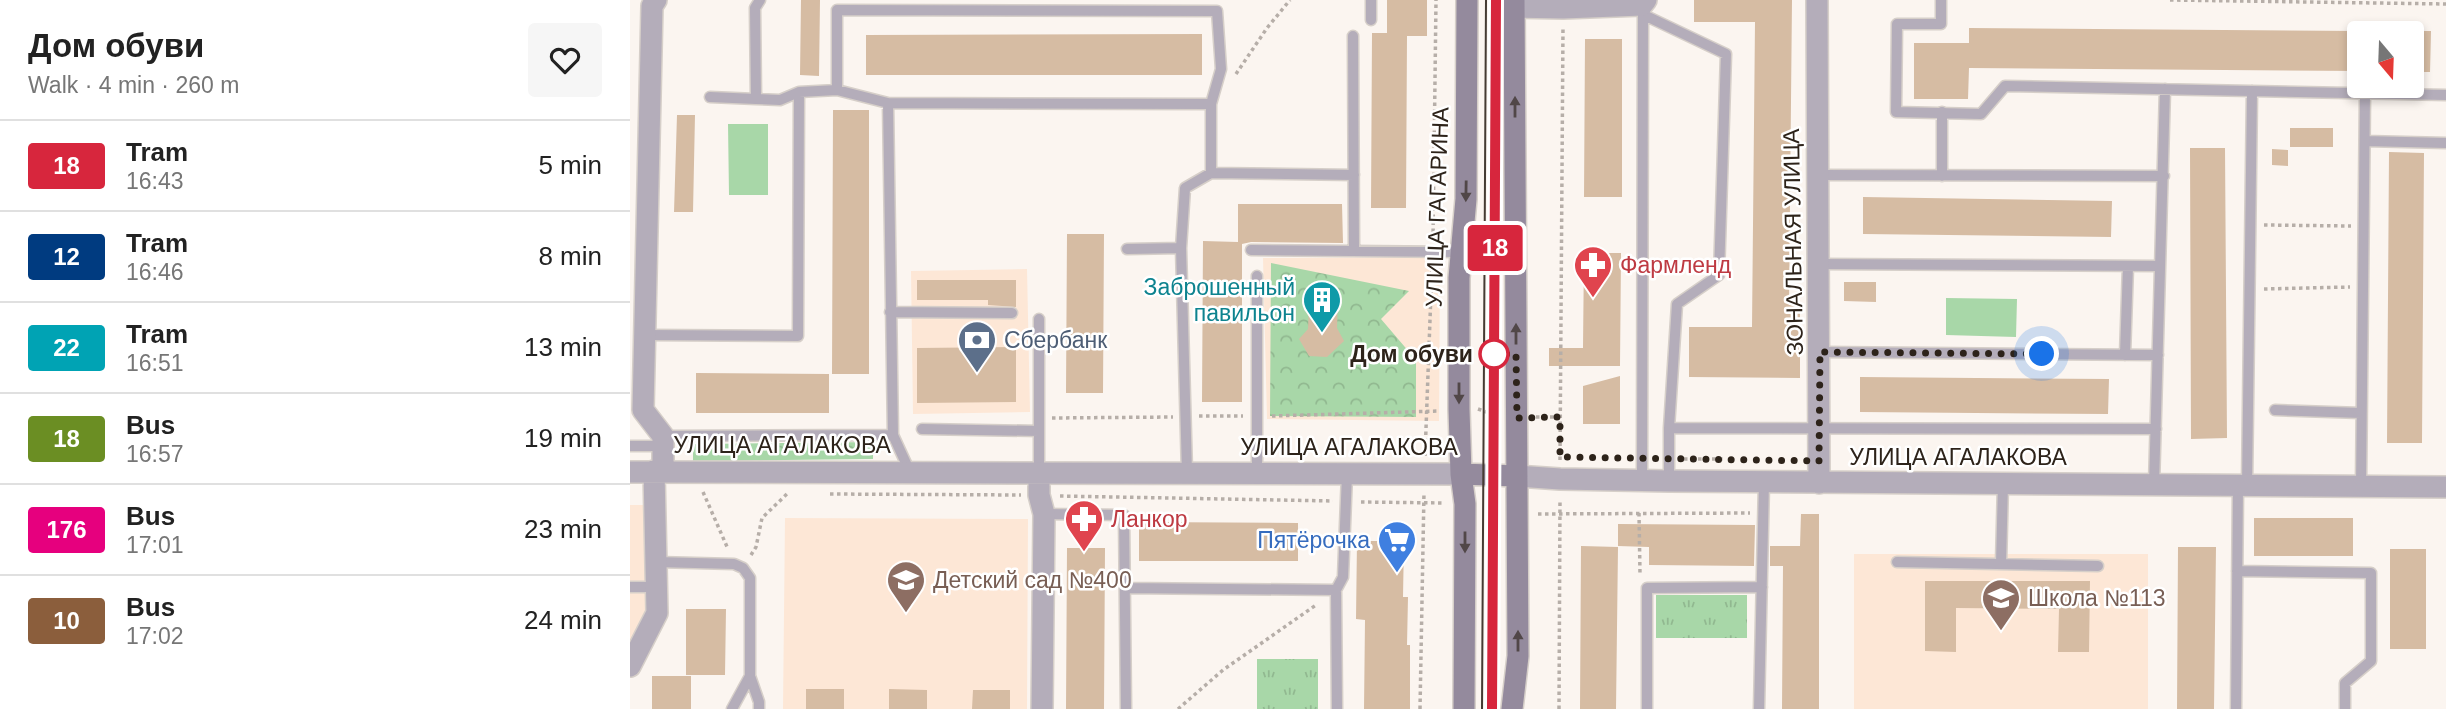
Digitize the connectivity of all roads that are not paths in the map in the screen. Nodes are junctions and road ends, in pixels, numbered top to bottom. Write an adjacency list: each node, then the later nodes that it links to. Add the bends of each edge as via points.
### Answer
1 (656, 0): 43 (street, via 652,6)
2 (760, 0): 20 (lane, via 755,8)
3 (1371, 0): 9 (lane)
4 (1467, 0): 35 (main road, УЛИЦА ГАГАРИНА, one-way to 35, via 1466,199)
5 (1817, 0): 28 (street, ЗОНАЛЬНАЯ УЛИЦА)
6 (1941, 0): 23 (lane, via 1941,24 1897,24 1896,112)
7 (1514, 3): 8 (street, via 1563,8); 65 (main road, one-way to 7)
8 (1644, 5): 49 (lane, via 1726,54 1720,275 1677,304); 66 (lane)
9 (1371, 20)
10 (1353, 36): 27 (lane)
11 (2165, 89): 13 (lane); 23 (lane, via 2005,86 1981,114); 30 (lane)
12 (836, 90): 14 (lane); 21 (lane); 22 (lane, via 837,10 1217,10 1221,69)
13 (2252, 91): 15 (lane); 72 (lane)
14 (799, 92): 20 (lane, via 780,100); 43 (lane, via 798,336)
15 (2347, 93)
16 (2424, 94): 17 (lane)
17 (2446, 95)
18 (710, 97): 20 (lane)
19 (2365, 98): 24 (lane)
20 (756, 99)
21 (888, 103): 22 (lane); 40 (lane)
22 (1211, 104): 26 (lane)
23 (1942, 112): 29 (lane)
24 (2365, 141): 25 (lane); 48 (lane)
25 (2446, 143)
26 (1211, 173): 27 (lane); 31 (lane, via 1185,188)
27 (1354, 175): 34 (lane)
28 (1818, 175): 29 (lane); 36 (street, ЗОНАЛЬНАЯ УЛИЦА)
29 (1942, 176): 30 (lane)
30 (2164, 176): 38 (lane)
31 (1181, 248): 32 (lane); 61 (lane)
32 (1127, 249)
33 (1251, 250): 34 (lane)
34 (1354, 250): 35 (lane)
35 (1461, 252): 64 (main road, УЛИЦА ГАГАРИНА, one-way to 64)
36 (1819, 264): 37 (lane); 44 (street, ЗОНАЛЬНАЯ УЛИЦА)
37 (2128, 266): 38 (lane); 45 (lane)
38 (2160, 266): 46 (lane)
39 (1257, 276): 62 (lane)
40 (890, 312): 41 (lane); 54 (lane)
41 (1012, 313)
42 (1039, 320): 53 (lane)
43 (646, 335): 55 (street, via 643,410)
44 (1820, 352): 45 (lane); 51 (street, ЗОНАЛЬНАЯ УЛИЦА)
45 (2124, 355): 46 (lane)
46 (2158, 355): 52 (lane)
47 (2275, 410): 48 (lane)
48 (2361, 413): 73 (lane)
49 (1669, 428): 51 (lane); 67 (lane)
50 (922, 429): 53 (lane)
51 (1820, 429): 52 (lane); 69 (street, ЗОНАЛЬНАЯ УЛИЦА)
52 (2156, 429): 71 (lane)
53 (1039, 430): 60 (lane)
54 (893, 435): 55 (lane); 59 (lane)
55 (663, 441): 56 (lane); 57 (street)
56 (630, 446)
57 (659, 471): 58 (street, УЛИЦА АГАЛАКОВА); 59 (street, УЛИЦА АГАЛАКОВА); 76 (street)
58 (630, 472)
59 (910, 472): 60 (street, УЛИЦА АГАЛАКОВА)
60 (1039, 473): 61 (street, УЛИЦА АГАЛАКОВА); 75 (street)
61 (1187, 473): 62 (street, УЛИЦА АГАЛАКОВА)
62 (1257, 474): 63 (street, УЛИЦА АГАЛАКОВА)
63 (1347, 474): 64 (street, УЛИЦА АГАЛАКОВА); 85 (lane, via 1343,577)
64 (1461, 474): 65 (main road, УЛИЦА АГАЛАКОВА); 93 (main road, УЛИЦА ГАГАРИНА, one-way to 93, via 1465,504)
65 (1517, 476): 66 (street, УЛИЦА АГАЛАКОВА); 94 (main road, one-way to 65, via 1518,656)
66 (1642, 481): 67 (street, УЛИЦА АГАЛАКОВА)
67 (1669, 481): 68 (street, УЛИЦА АГАЛАКОВА)
68 (1764, 482): 69 (street, УЛИЦА АГАЛАКОВА); 83 (lane)
69 (1819, 482): 70 (street, УЛИЦА АГАЛАКОВА)
70 (2003, 483): 71 (street, УЛИЦА АГАЛАКОВА); 78 (lane)
71 (2154, 485): 72 (street, УЛИЦА АГАЛАКОВА)
72 (2242, 486): 73 (street, УЛИЦА АГАЛАКОВА); 80 (lane)
73 (2361, 486): 74 (street, УЛИЦА АГАЛАКОВА)
74 (2446, 487)
75 (1044, 514): 84 (lane, via 1124,515); 90 (street)
76 (656, 562): 82 (street); 87 (lane, via 739,566 750,578)
77 (1897, 562): 78 (lane)
78 (2001, 564): 79 (lane)
79 (2098, 566)
80 (2237, 571): 97 (lane); 98 (lane, via 2371,572 2371,661 2346,683)
81 (630, 587): 82 (lane)
82 (656, 587): 86 (street, via 657,613)
83 (1762, 587): 95 (lane, via 1647,588); 96 (lane)
84 (1125, 588): 85 (lane); 91 (lane)
85 (1336, 590): 92 (lane)
86 (630, 666)
87 (750, 676): 88 (lane); 89 (lane)
88 (732, 709)
89 (759, 709)
90 (1042, 709)
91 (1126, 709)
92 (1337, 709)
93 (1464, 709)
94 (1512, 709)
95 (1647, 709)
96 (1759, 709)
97 (2236, 709)
98 (2346, 709)

